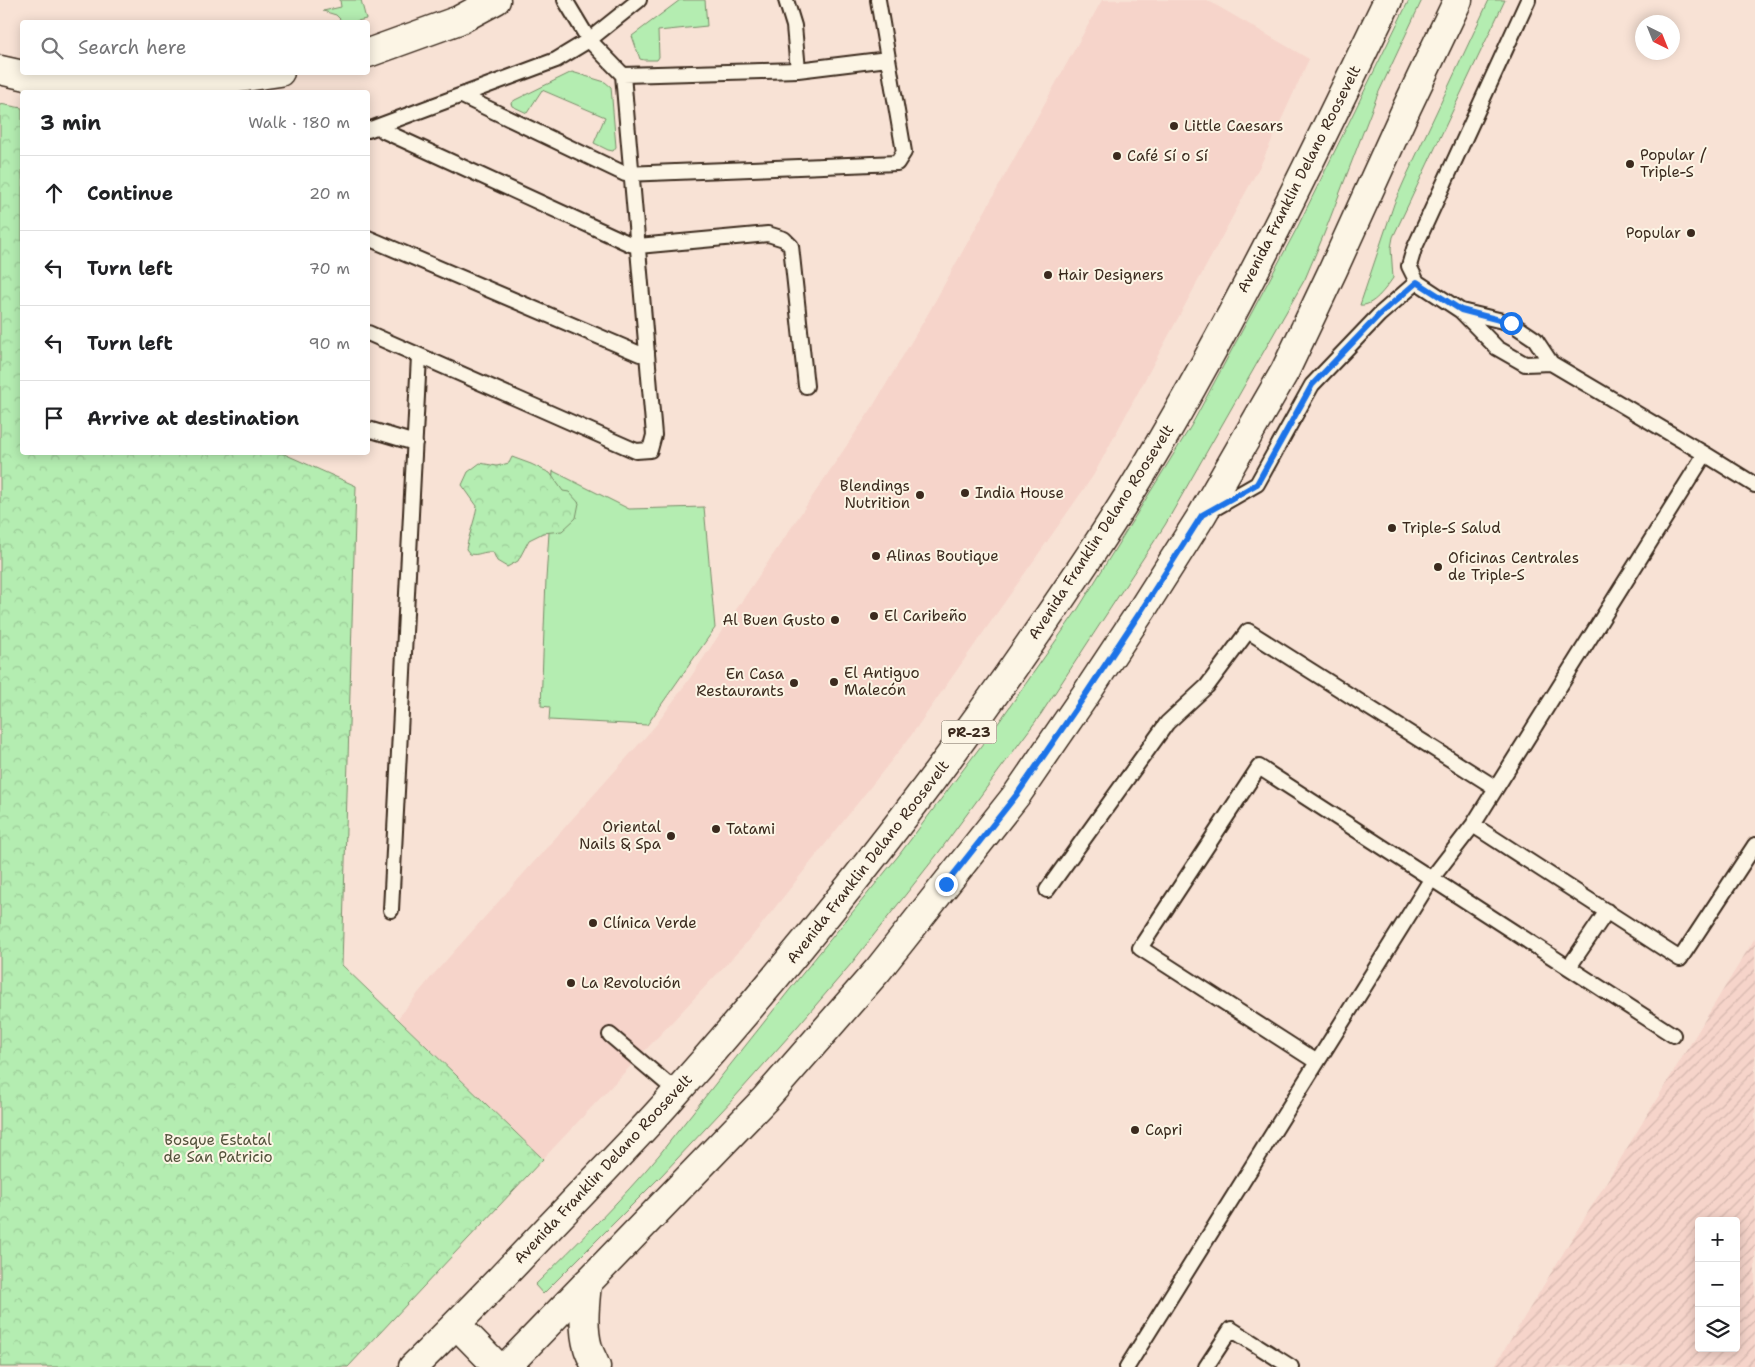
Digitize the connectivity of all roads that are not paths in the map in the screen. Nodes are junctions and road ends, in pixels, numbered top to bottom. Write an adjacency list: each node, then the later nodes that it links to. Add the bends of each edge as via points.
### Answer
1 (496, 0): 10 (main road, via 459,20)
2 (565, 0): 9 (lane)
3 (638, 0): 9 (lane)
4 (786, 0): 13 (lane, via 794,26)
5 (878, 0): 11 (lane)
6 (1388, 0): 46 (main road, Avenida Franklin Delano Roosevelt / PR-23, via 1215,346 1150,461 1070,585 970,730 893,832 787,965)
7 (1458, 0): 34 (main road, via 1285,371)
8 (1528, 0): 23 (lane, via 1414,249 1409,266)
9 (589, 40): 17 (lane); 18 (lane, via 556,60)
10 (370, 52)
11 (888, 59): 13 (lane); 20 (lane, via 904,152 898,162)
12 (0, 70): 14 (main road)
13 (798, 70): 17 (lane)
14 (20, 74)
15 (22, 75): 16 (main road, via 98,86 196,84)
16 (259, 75)
17 (623, 75): 20 (lane)
18 (462, 95): 19 (lane); 20 (lane, via 625,174)
19 (373, 128): 22 (lane)
20 (631, 174): 22 (lane)
21 (370, 239): 26 (lane, via 640,354)
22 (638, 246): 26 (lane); 29 (lane, via 768,234 784,239 792,246)
23 (1417, 282): 24 (lane); 34 (lane, via 1379,315 1312,385 1257,484)
24 (1461, 310): 28 (lane, via 1511,323 1535,339); 28 (lane, via 1497,348 1525,364)
25 (370, 334): 27 (lane)
26 (647, 352): 27 (lane, via 654,435 650,450 636,451)
27 (419, 356): 31 (lane)
28 (1551, 363): 32 (lane)
29 (806, 386)
30 (370, 430): 31 (lane)
31 (415, 443): 40 (lane)
32 (1705, 454): 33 (lane); 35 (lane)
33 (1755, 485)
34 (1202, 515): 47 (main road, via 1018,793 878,970 764,1099)
35 (1496, 788): 36 (lane); 39 (lane, via 1248,631 1207,686 1167,723)
36 (1473, 825): 38 (lane); 41 (lane)
37 (1755, 845): 41 (lane, via 1680,959)
38 (1432, 878): 42 (lane); 45 (lane); 45 (lane, via 1259,766 1140,948)
39 (1047, 890)
40 (391, 910)
41 (1607, 911): 42 (lane)
42 (1569, 967): 44 (lane)
43 (610, 1034): 46 (lane)
44 (1673, 1035)
45 (1317, 1062): 53 (lane)
46 (677, 1092): 48 (main road, Avenida Franklin Delano Roosevelt / PR-23)
47 (587, 1283): 51 (main road); 52 (main road, via 586,1337)
48 (457, 1325): 49 (main road, Avenida Franklin Delano Roosevelt / PR-23); 50 (main road)
49 (413, 1367)
50 (498, 1367)
51 (506, 1367)
52 (596, 1367)
53 (1127, 1367)
54 (1206, 1367): 55 (lane, via 1231,1330)
55 (1290, 1367)

